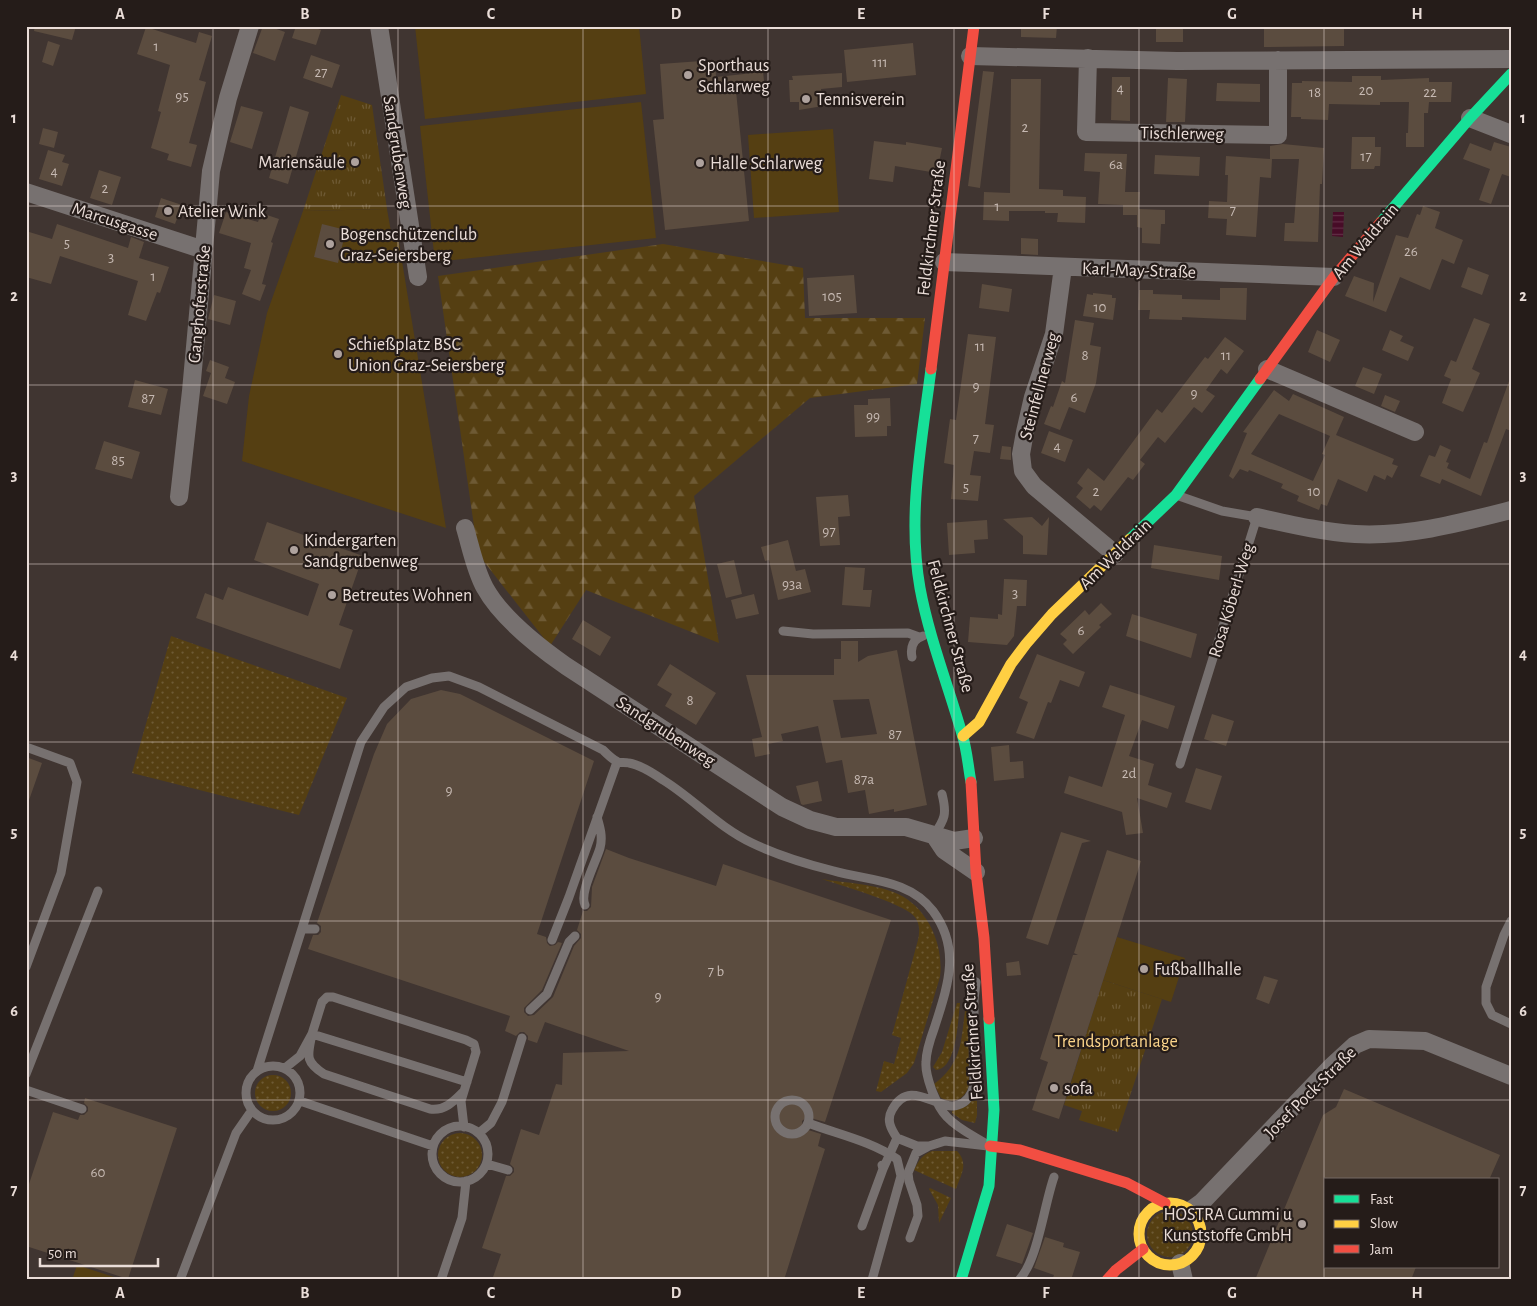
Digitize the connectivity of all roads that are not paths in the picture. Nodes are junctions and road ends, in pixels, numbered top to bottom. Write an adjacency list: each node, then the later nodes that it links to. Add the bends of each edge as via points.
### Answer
1 (250, 26): 12 (street, Ganghoferstraße, via 228,98 211,171)
2 (379, 26): 15 (street, Sandgrubenweg)
3 (974, 26): 4 (street, Feldkirchner Straße)
4 (970, 56): 5 (street); 13 (street, Feldkirchner Straße)
5 (1088, 58): 7 (street); 7 (street, Tischlerweg, via 1086,132 1278,135)
6 (1511, 59): 7 (street)
7 (1278, 60)
8 (1511, 74): 9 (street, Am Waldrain)
9 (1470, 118): 10 (street); 16 (street, Am Waldrain)
10 (1511, 134)
11 (26, 192): 12 (street, Marcusgasse)
12 (204, 250): 20 (street, Ganghoferstraße)
13 (944, 262): 14 (street, Karl-May-Straße); 26 (street, Feldkirchner Straße, via 917,481 914,539 920,588)
14 (1063, 267): 16 (street, Karl-May-Straße); 24 (street, Steinfellnerweg, via 1054,334 1025,432 1021,454 1023,471 1034,486)
15 (418, 277)
16 (1334, 277): 17 (street, Am Waldrain)
17 (1267, 369): 18 (street); 19 (street, Am Waldrain)
18 (1415, 432)
19 (1176, 495): 22 (lane, via 1222,511); 24 (street, Am Waldrain)
20 (179, 496)
21 (1511, 510): 22 (street, via 1454,525 1400,533 1356,534 1309,528)
22 (1257, 516): 32 (lane, Rosa Köberl-Weg)
23 (465, 528): 35 (street, Sandgrubenweg, via 485,588 503,611 541,648 574,672 782,807 810,820 836,827 906,827)
24 (1115, 554): 29 (street, Am Waldrain, via 1052,614 1026,644 1011,664 984,715)
25 (783, 631): 27 (lane, via 813,634 908,633)
26 (931, 633): 27 (lane); 29 (street, Feldkirchner Straße)
27 (919, 637): 28 (lane, via 911,650)
28 (912, 657)
29 (963, 736): 36 (street, Feldkirchner Straße, via 971,785)
30 (26, 747): 46 (lane, via 70,763 77,782 61,873)
31 (617, 762): 34 (lane); 41 (lane, via 603,750 479,687 449,676 406,687 384,707 361,742); 58 (lane, via 629,762 661,779 722,826 752,843 832,871 891,883 907,889 925,902 941,923 951,952 944,999 926,1062 928,1080)
32 (1180, 764)
33 (942, 794): 35 (lane, via 945,814)
34 (597, 816): 39 (lane, via 600,846 584,892); 45 (lane)
35 (934, 835): 36 (street, Sandgrubenweg, via 954,841); 37 (street, via 944,850)
36 (974, 838): 37 (street, Feldkirchner Straße)
37 (976, 872): 44 (street, Feldkirchner Straße)
38 (98, 891): 53 (lane)
39 (585, 905)
40 (1511, 921): 48 (lane, via 1486,987 1486,1003 1492,1015)
41 (302, 928): 42 (lane); 52 (lane)
42 (315, 928)
43 (575, 936): 47 (lane, via 569,942 547,994)
44 (984, 938): 58 (lane, via 974,1000 972,1095 958,1106); 67 (street, Feldkirchner Straße, via 994,1110)
45 (552, 940)
46 (26, 967)
47 (530, 1010)
48 (1511, 1024)
49 (312, 1034): 51 (lane, via 300,1056); 55 (lane); 55 (lane, via 308,1055 313,1067 324,1074 438,1110 455,1101); 55 (lane, via 322,1002 333,997 466,1040 474,1044 476,1052)
50 (522, 1038): 63 (lane, via 502,1102 491,1123)
51 (286, 1068): 52 (lane, via 270,1065); 57 (lane, via 297,1079)
52 (257, 1071): 60 (lane, via 247,1086 247,1099)
53 (26, 1074)
54 (1511, 1076): 76 (street, Josef Pock-Straße, via 1425,1041 1369,1039 1355,1045 1331,1067)
55 (465, 1086): 62 (lane, via 461,1101)
56 (26, 1090): 59 (lane)
57 (300, 1101): 60 (lane, via 293,1112 282,1119 262,1118); 65 (lane)
58 (936, 1101): 64 (lane, via 921,1095 901,1099 890,1114 889,1124); 67 (lane, via 948,1118)
59 (82, 1109)
60 (252, 1110): 82 (lane, via 236,1133)
61 (808, 1124): 84 (lane, bridge, via 858,1140 897,1159 901,1176)
62 (464, 1127): 63 (lane); 65 (lane, via 448,1128)
63 (479, 1133): 69 (lane, via 489,1147)
64 (897, 1138): 66 (lane, via 917,1146); 78 (lane, via 882,1167)
65 (433, 1146): 73 (lane, via 434,1166 440,1174 456,1182)
66 (929, 1146): 67 (lane, via 945,1141); 79 (lane, via 916,1153 908,1173 918,1216)
67 (990, 1146): 68 (street); 71 (street, Feldkirchner Straße); 74 (street, via 1020,1150 1102,1174); 85 (street, Feldkirchner Straße, via 989,1186)
68 (1009, 1160)
69 (487, 1164): 70 (lane); 73 (lane, via 482,1174)
70 (508, 1170)
71 (978, 1172)
72 (1054, 1177): 86 (lane, via 1040,1231 1025,1274)
73 (466, 1181): 83 (lane, via 462,1218)
74 (1165, 1203): 76 (street); 77 (street, via 1150,1210)
75 (1136, 1210): 77 (street)
76 (1191, 1210): 81 (street, via 1198,1221 1201,1237)
77 (1143, 1220): 80 (street, via 1140,1232)
78 (862, 1226)
79 (910, 1238)
80 (1143, 1249): 81 (street, via 1150,1257); 87 (street)
81 (1182, 1271)
82 (180, 1280)
83 (441, 1280)
84 (872, 1280)
85 (961, 1280)
86 (1019, 1280)
87 (1107, 1280)

